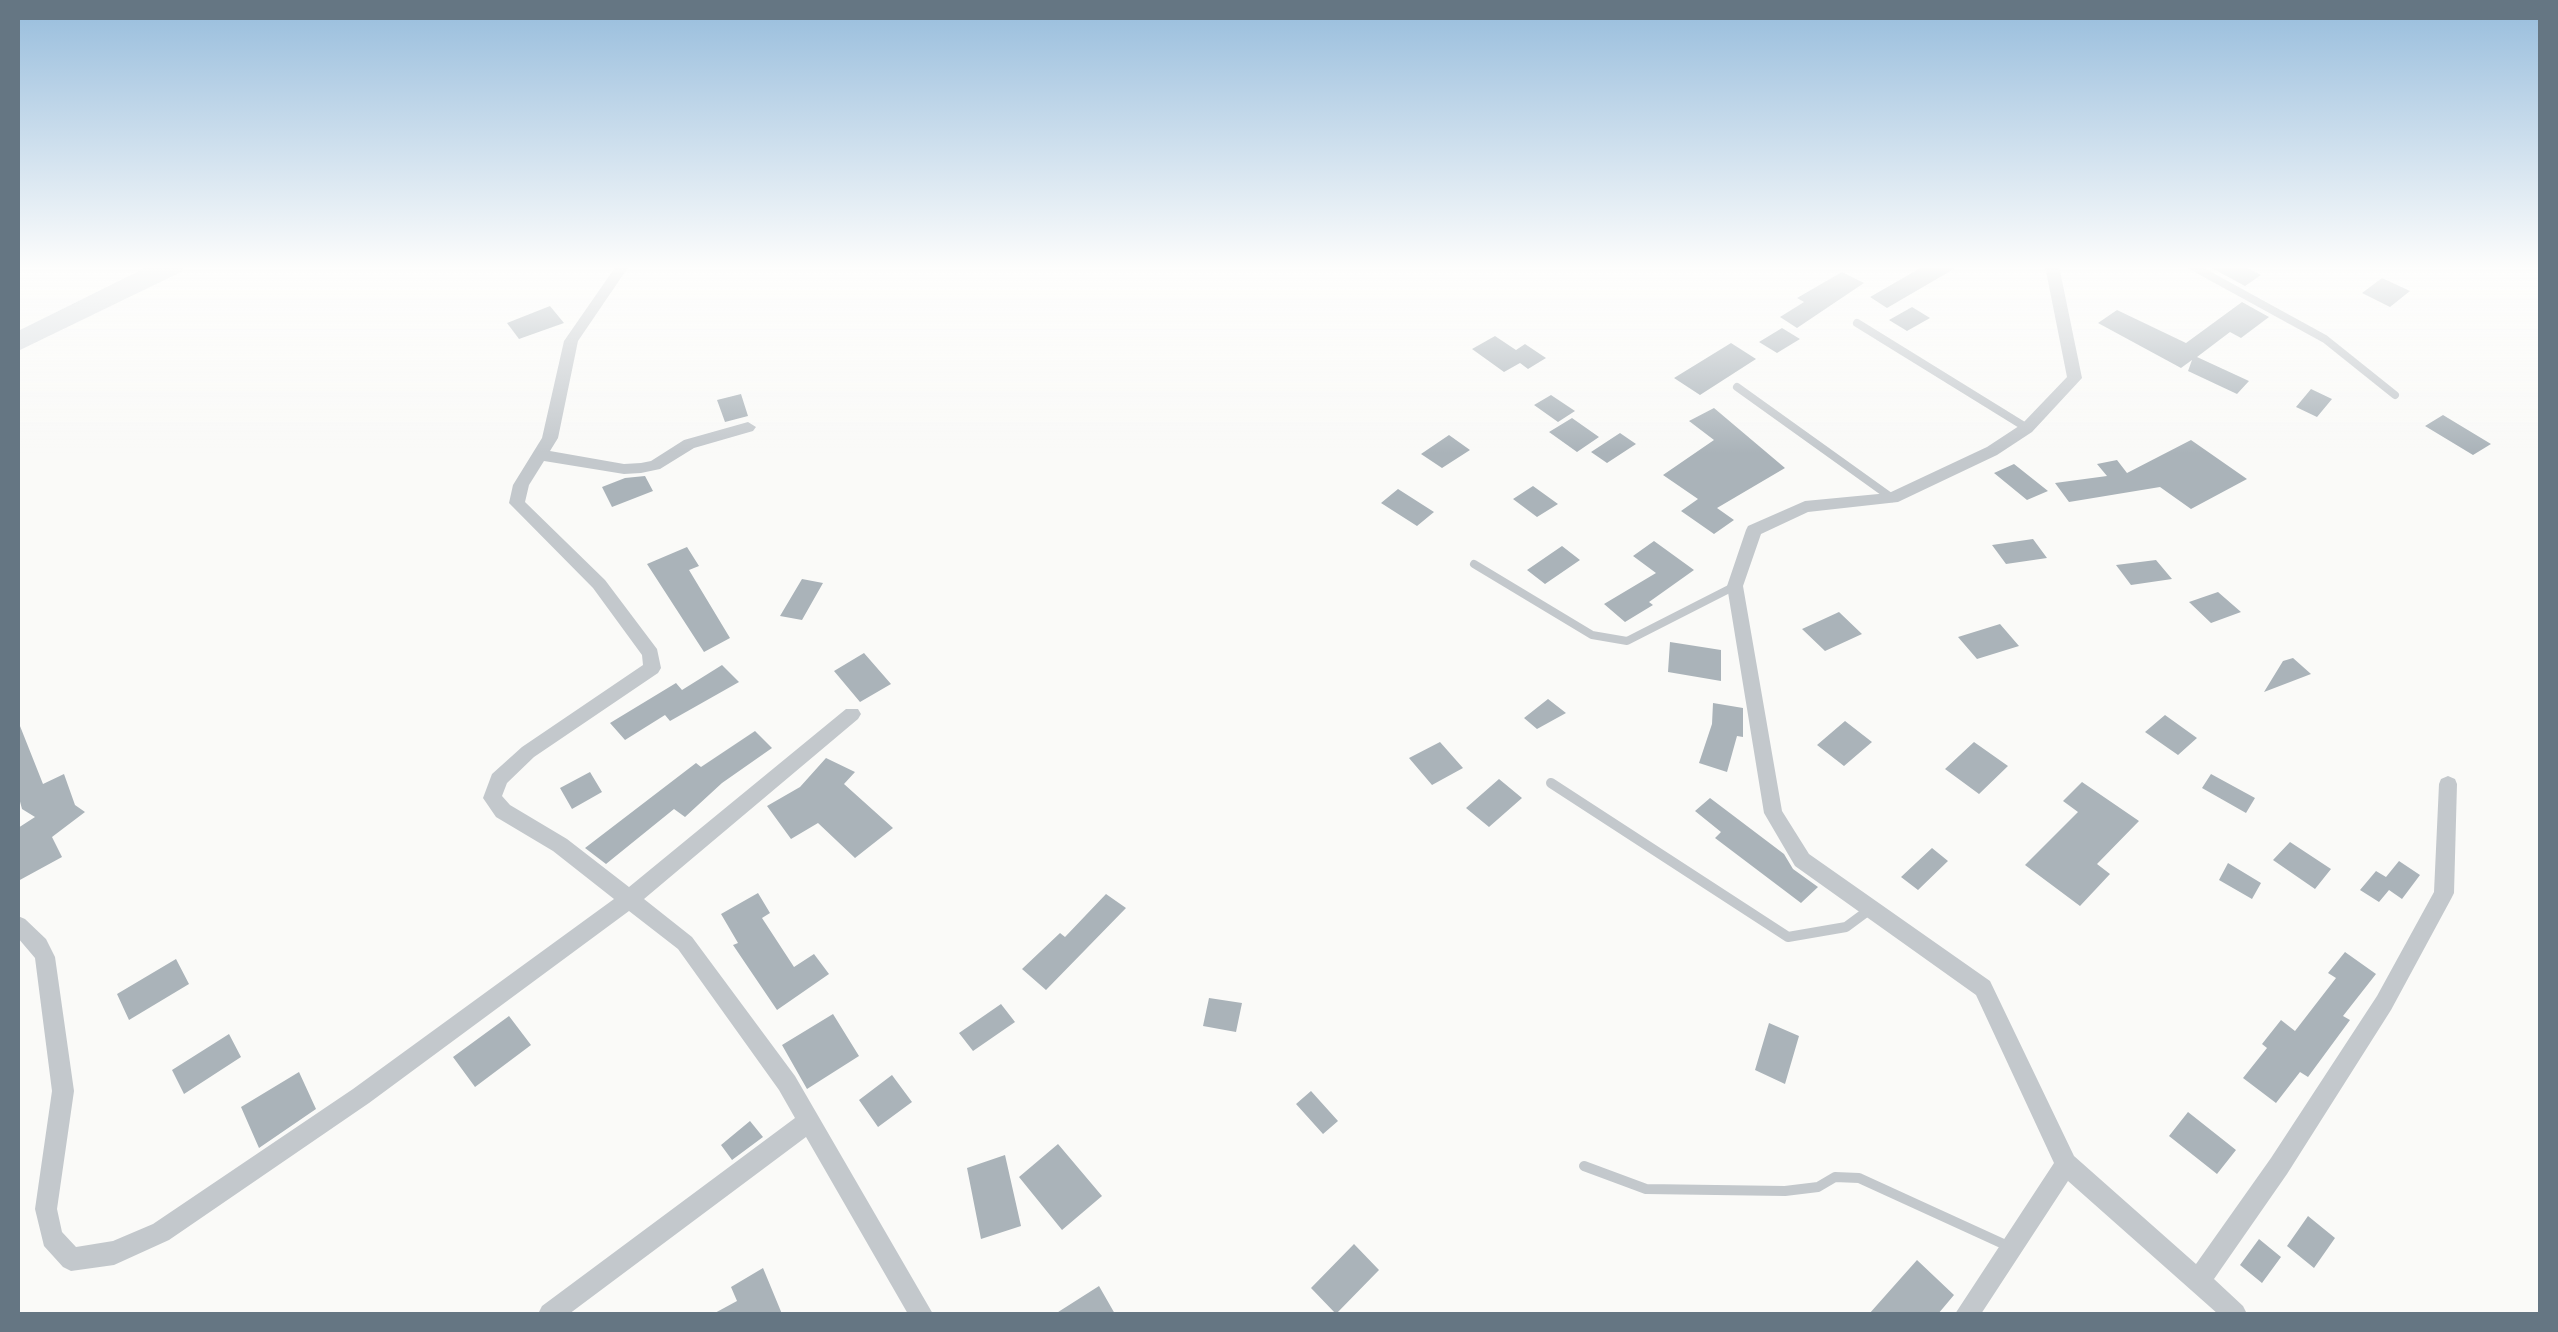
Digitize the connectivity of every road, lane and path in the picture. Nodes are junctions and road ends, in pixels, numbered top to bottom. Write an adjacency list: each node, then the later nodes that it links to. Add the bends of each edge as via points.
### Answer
1 (46, 328): 6 (highway)
2 (579, 328): 11 (street, via 570,341)
3 (1863, 328): 10 (lane)
4 (2064, 328): 10 (street, via 2074,378)
5 (2305, 328): 8 (lane)
6 (18, 342)
7 (1737, 387): 12 (lane)
8 (2395, 395)
9 (748, 427): 11 (street, via 689,444 641,468)
10 (2027, 428): 12 (street)
11 (542, 455): 18 (street, via 520,484 517,503 599,584 652,654 652,668 528,752 499,779 492,798)
12 (1892, 498): 14 (street, via 1805,507 1754,530)
13 (1474, 564): 14 (lane, via 1592,636 1627,641)
14 (1734, 586): 19 (street, via 1773,814 1802,860)
15 (852, 714): 18 (street)
16 (1551, 783): 19 (lane, via 1788,937 1846,927)
17 (2448, 784): 25 (street, via 2444,894 2384,1003)
18 (629, 898): 20 (street, via 362,1096 161,1232 114,1253 71,1259 52,1238 46,1209 63,1091 57,1031 45,957); 21 (street, via 685,943)
19 (1871, 908): 22 (street, via 1983,988)
20 (18, 925)
21 (810, 1120): 26 (street); 27 (street)
22 (2066, 1164): 24 (street); 25 (street)
23 (1584, 1166): 24 (lane, via 1646,1189 1785,1191 1859,1178)
24 (2012, 1248): 28 (street)
25 (2198, 1281): 29 (street)
26 (550, 1314)
27 (922, 1314)
28 (1967, 1314)
29 (2235, 1314)

